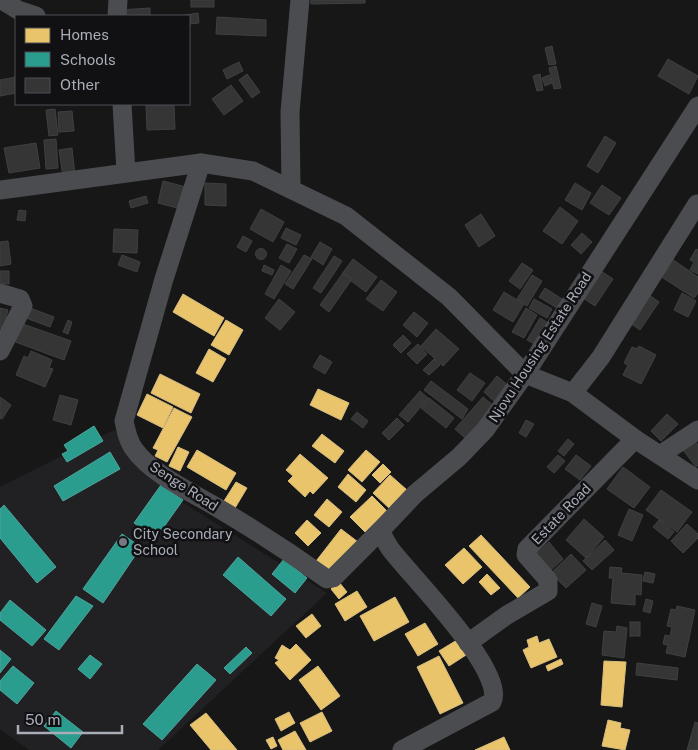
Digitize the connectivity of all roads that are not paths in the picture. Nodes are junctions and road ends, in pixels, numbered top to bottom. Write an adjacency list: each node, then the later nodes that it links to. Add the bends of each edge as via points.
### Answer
1 (2, 0): 4 (street)
2 (118, 0): 5 (street)
3 (300, 0): 10 (street, via 290,112)
4 (33, 15)
5 (117, 15)
6 (122, 105): 9 (street)
7 (698, 106): 15 (street, Njovu Housing Estate Road)
8 (201, 163): 9 (street); 10 (street, via 253,171); 21 (street, Senge Road, via 124,421 130,443 143,460 160,472 327,579 332,578)
9 (126, 172): 11 (street)
10 (291, 189): 15 (street, via 346,216 449,297)
11 (0, 190)
12 (697, 204): 16 (street, via 601,357)
13 (0, 293): 14 (street, via 20,299 23,306)
14 (0, 351)
15 (525, 374): 16 (street); 21 (street, Njovu Housing Estate Road, via 485,430)
16 (573, 393): 18 (street)
17 (698, 430): 19 (street)
18 (635, 439): 19 (street); 22 (street, Estate Road, via 527,550 526,555 548,580 548,592 507,615)
19 (660, 455): 20 (street)
20 (698, 480)
21 (380, 531): 22 (street, via 391,550 450,615)
22 (468, 643): 23 (street, via 488,676 494,700)
23 (402, 750)

